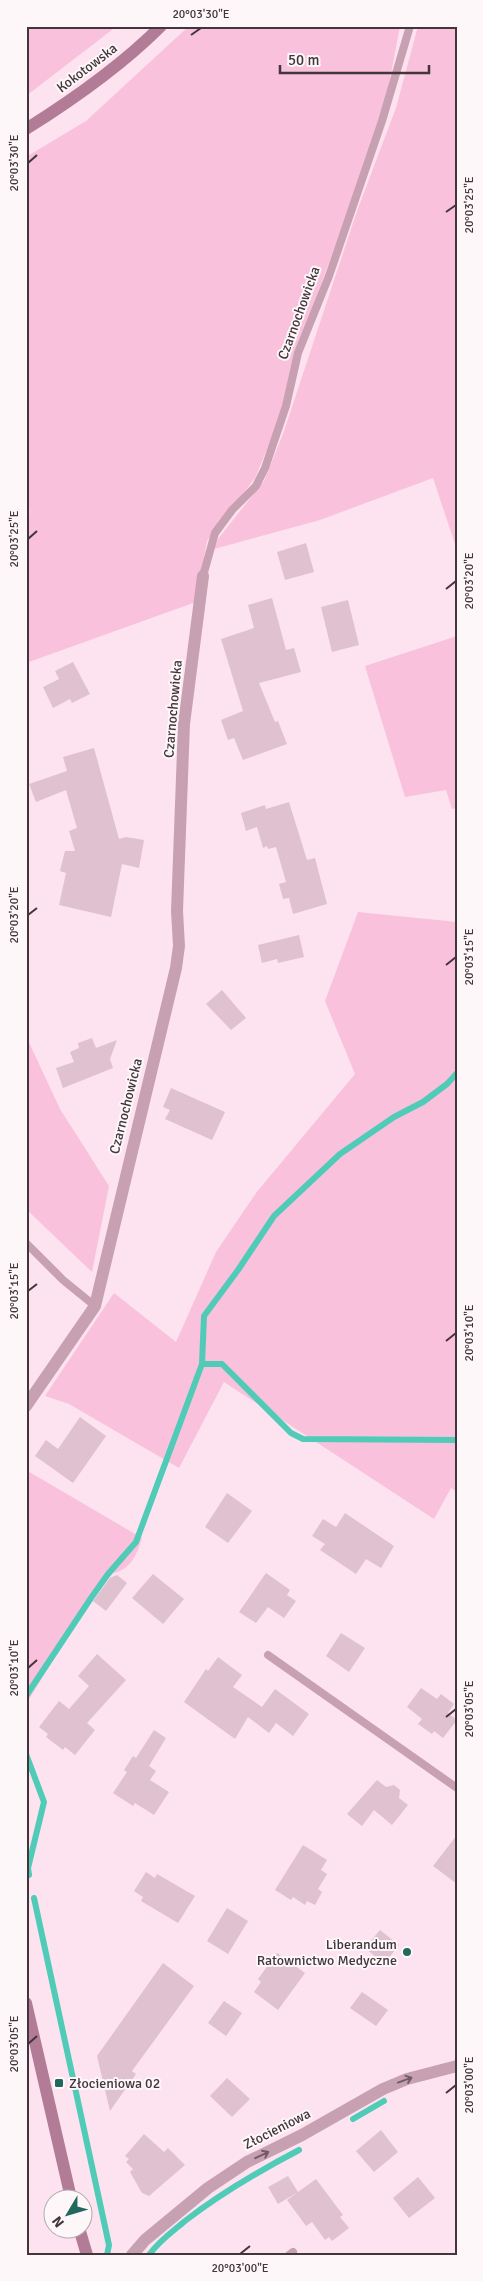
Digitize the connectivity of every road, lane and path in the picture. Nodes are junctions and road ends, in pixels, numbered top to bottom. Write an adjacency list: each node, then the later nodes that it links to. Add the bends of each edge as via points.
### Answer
1 (161, 26): 3 (street, Kokotowska, via 77,95)
2 (410, 26): 4 (lane, Czarnochowicka, via 379,130 329,276 298,353 286,406 265,468 256,486 215,533)
3 (26, 129)
4 (203, 576): 6 (street, Czarnochowicka, via 184,724 177,911 179,946)
5 (26, 1243): 6 (lane)
6 (95, 1306): 7 (street, Czarnochowicka)
7 (26, 1406)
8 (268, 1655): 9 (lane)
9 (457, 1788)
10 (26, 2003): 12 (street)
11 (457, 2066): 15 (street, Złocieniowa, one-way to 11, via 145,2240 247,2162 302,2135 383,2088 414,2076)
12 (69, 2188)
13 (82, 2238): 14 (street)
14 (87, 2255)
15 (132, 2255)

